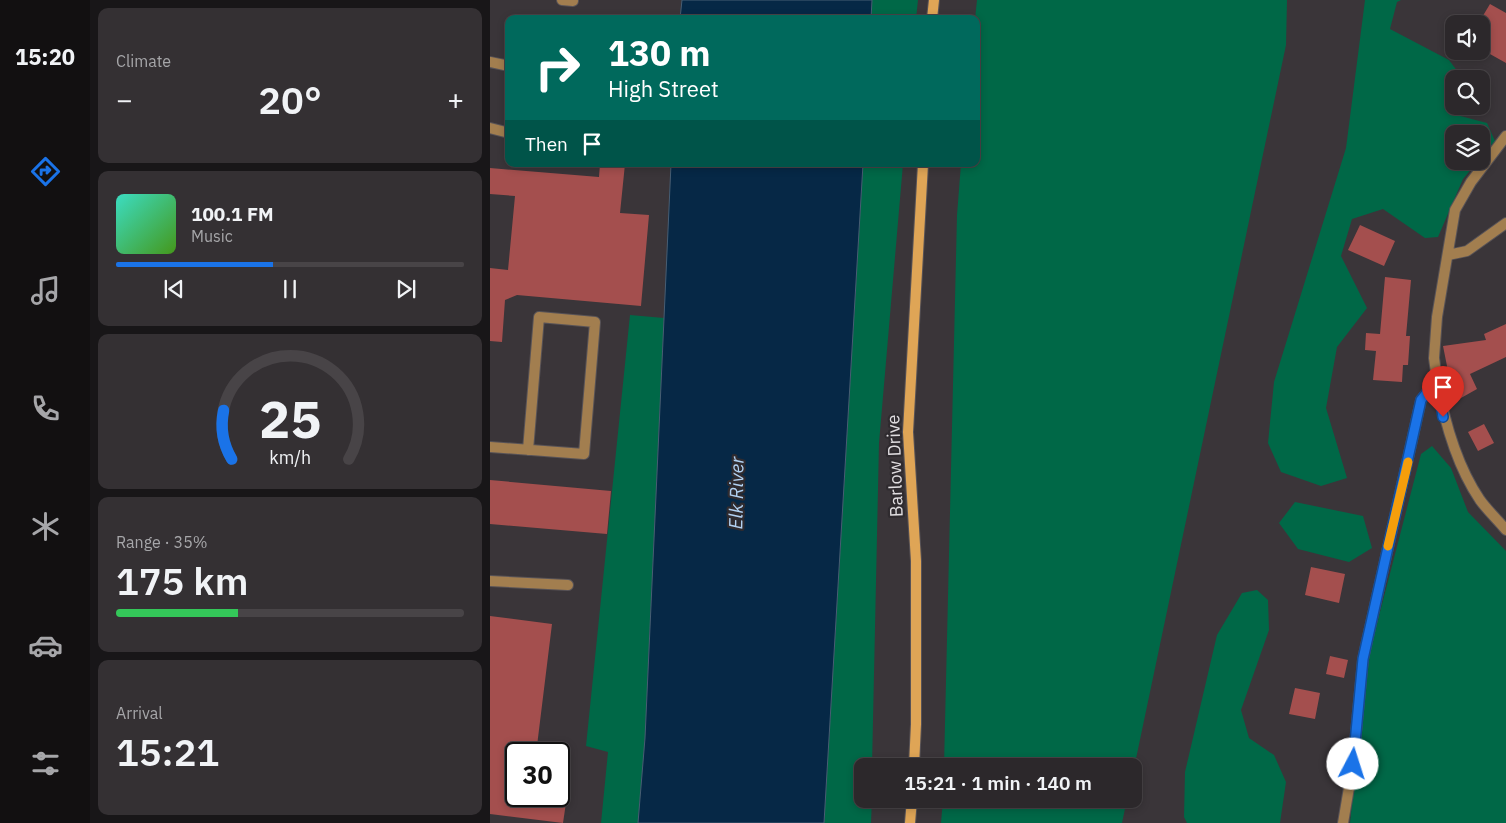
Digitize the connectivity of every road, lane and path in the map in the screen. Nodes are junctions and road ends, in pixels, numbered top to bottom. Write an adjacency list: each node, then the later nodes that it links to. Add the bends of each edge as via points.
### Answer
1 (934, 0): 2 (street)
2 (932, 15)
3 (490, 62): 4 (street)
4 (505, 65)
5 (490, 128): 6 (street)
6 (505, 132)
7 (1506, 136): 10 (street, via 1471,182 1455,210)
8 (923, 167): 17 (street, Barlow Drive, via 908,432 916,560)
9 (1506, 223): 10 (street, via 1467,251)
10 (1448, 255): 11 (street, via 1437,317 1434,358)
11 (1437, 380): 14 (street, via 1443,417 1461,463 1480,500); 20 (street, via 1421,400 1363,659 1353,764)
12 (490, 447): 13 (street)
13 (528, 450): 13 (street, via 584,454 594,322 539,317)
14 (1506, 530)
15 (490, 580): 16 (street)
16 (568, 585)
17 (914, 758)
18 (911, 808): 19 (street)
19 (910, 823)
20 (1343, 823)

